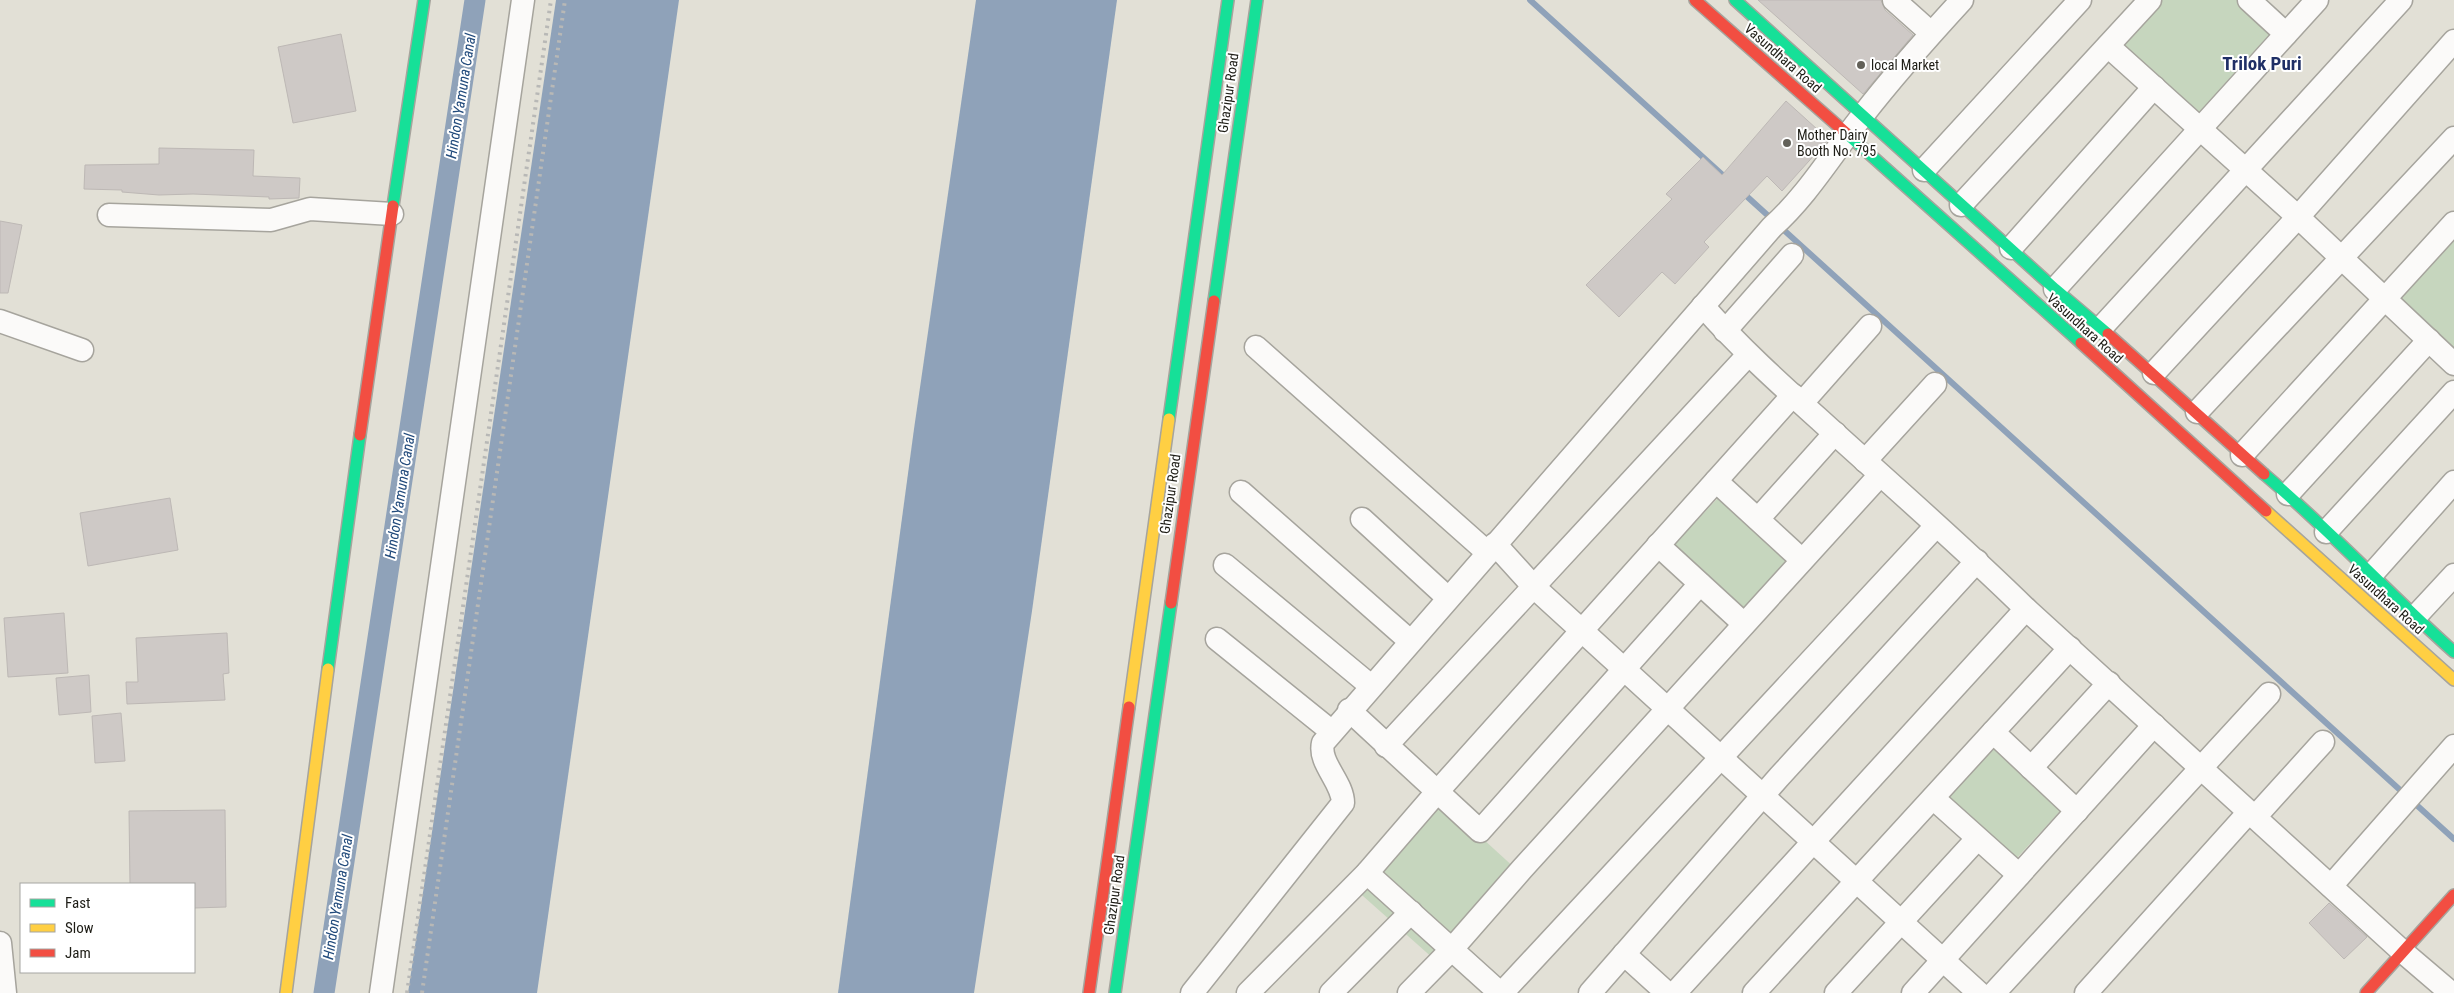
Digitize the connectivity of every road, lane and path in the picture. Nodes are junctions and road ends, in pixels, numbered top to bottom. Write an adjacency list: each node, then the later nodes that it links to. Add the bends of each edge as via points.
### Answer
1 (424, 0): 26 (street)
2 (523, 0): 118 (street)
3 (1228, 0): 114 (street, Ghazipur Road)
4 (1257, 0): 115 (street, Ghazipur Road)
5 (1695, 0): 21 (street, Vasundhara Road)
6 (1735, 0): 19 (street, Vasundhara Road)
7 (1894, 0): 14 (street)
8 (1962, 0): 14 (street)
9 (2080, 0): 23 (street)
10 (2150, 0): 17 (street)
11 (2249, 0): 15 (street)
12 (2317, 0): 15 (street)
13 (2401, 0): 24 (street)
14 (1931, 33): 19 (street)
15 (2286, 34): 20 (street)
16 (2454, 41): 28 (street)
17 (2108, 46): 18 (street); 25 (street)
18 (2154, 87): 20 (street); 30 (street)
19 (1863, 115): 21 (street); 23 (street, Vasundhara Road)
20 (2199, 130): 24 (street); 33 (street)
21 (1848, 135): 35 (street, via 1790,211); 80 (street, Vasundhara Road)
22 (2454, 138): 32 (street)
23 (1924, 170): 25 (street, Vasundhara Road)
24 (2244, 170): 28 (street); 38 (street)
25 (1961, 205): 30 (street, Vasundhara Road)
26 (392, 214): 27 (street, via 310,209 271,220); 117 (street, via 352,487)
27 (109, 215)
28 (2298, 217): 32 (street); 45 (street)
29 (2454, 223): 34 (street)
30 (2011, 248): 33 (street, Vasundhara Road)
31 (1792, 255): 39 (street)
32 (2341, 260): 34 (street); 49 (street)
33 (2055, 289): 38 (street, Vasundhara Road)
34 (2385, 300): 40 (street); 51 (street)
35 (1703, 306): 39 (street); 62 (street)
36 (0, 321): 42 (street)
37 (1870, 326): 48 (street)
38 (2101, 328): 45 (street, Vasundhara Road)
39 (1725, 331): 43 (street)
40 (2429, 340): 44 (street); 56 (street)
41 (1256, 347): 62 (street)
42 (82, 350)
43 (1748, 355): 48 (street); 69 (street)
44 (2454, 364)
45 (2154, 374): 49 (street, Vasundhara Road)
46 (1935, 384): 52 (street)
47 (2454, 392): 60 (street)
48 (1797, 399): 50 (street); 53 (street)
49 (2197, 412): 51 (street, Vasundhara Road)
50 (1835, 434): 52 (street); 58 (street)
51 (2242, 455): 56 (street, Vasundhara Road)
52 (1873, 468): 59 (street); 63 (street)
53 (1716, 481): 58 (street); 61 (street)
54 (2454, 482): 66 (street)
55 (1241, 492): 76 (street)
56 (2288, 494): 60 (street, Vasundhara Road)
57 (1362, 519): 70 (street)
58 (1758, 519): 63 (street)
59 (1936, 526): 64 (street); 92 (street)
60 (2326, 532): 66 (street, Vasundhara Road)
61 (1658, 545): 68 (street); 74 (street)
62 (1491, 549): 69 (street); 70 (street)
63 (1802, 560): 73 (street)
64 (1977, 561): 71 (street); 96 (street)
65 (1225, 565): 82 (street)
66 (2373, 573): 72 (street, Vasundhara Road)
67 (2454, 575): 72 (street)
68 (1700, 584): 73 (street); 79 (street)
69 (1534, 587): 74 (street); 90 (street)
70 (1448, 598): 76 (street)
71 (2026, 609): 77 (street); 101 (street)
72 (2415, 617): 78 (street, Vasundhara Road)
73 (1744, 624): 84 (street)
74 (1582, 630): 79 (street); 95 (street)
75 (1217, 639): 87 (street)
76 (1410, 641): 82 (street)
77 (2070, 648): 81 (street); 88 (street)
78 (2454, 652)
79 (1624, 669): 84 (street); 95 (street, via 1480,831)
80 (2454, 680)
81 (2108, 683): 86 (street); 93 (street)
82 (1371, 686): 85 (street)
83 (2269, 694): 94 (street)
84 (1667, 709): 92 (street); 110 (street)
85 (1349, 710): 87 (street); 90 (street)
86 (2154, 725): 94 (street); 98 (street)
87 (1331, 731): 120 (street, via 1323,742 1322,752 1342,793 1343,803)
88 (1993, 732): 93 (street); 97 (street)
89 (2323, 742): 99 (street)
90 (1386, 746): 95 (street)
91 (2454, 746): 105 (street)
92 (1720, 757): 96 (street); 124 (street)
93 (2031, 768): 98 (street)
94 (2202, 768): 99 (street); 132 (street)
95 (1437, 792): 102 (street)
96 (1762, 796): 101 (street); 112 (street)
97 (1933, 798): 100 (street); 104 (street)
98 (2077, 811): 103 (street)
99 (2252, 814): 105 (street); 133 (street)
100 (1977, 839): 103 (street); 108 (street)
101 (1813, 842): 104 (street); 127 (street)
102 (1367, 874): 107 (street); 121 (street)
103 (2019, 875): 113 (street)
104 (1857, 882): 108 (street); 128 (street)
105 (2330, 886): 111 (street)
106 (2454, 896): 111 (street)
107 (1410, 912): 110 (street); 122 (street)
108 (1900, 923): 113 (street); 129 (street)
109 (0, 943): 116 (street)
110 (1452, 949): 123 (street); 124 (street)
111 (2403, 952): 134 (street); 135 (street)
112 (1624, 954): 125 (street); 126 (street)
113 (1943, 960): 130 (street); 131 (street)
114 (1094, 961): 115 (street); 119 (street, Ghazipur Road)
115 (1119, 987)
116 (6, 993)
117 (286, 993)
118 (381, 993)
119 (1089, 993)
120 (1192, 993)
121 (1248, 993)
122 (1331, 993)
123 (1409, 993)
124 (1501, 993)
125 (1590, 993)
126 (1667, 993)
127 (1675, 993)
128 (1754, 993)
129 (1836, 993)
130 (1913, 993)
131 (1979, 993)
132 (1994, 993)
133 (2086, 993)
134 (2366, 993)
135 (2451, 993)

